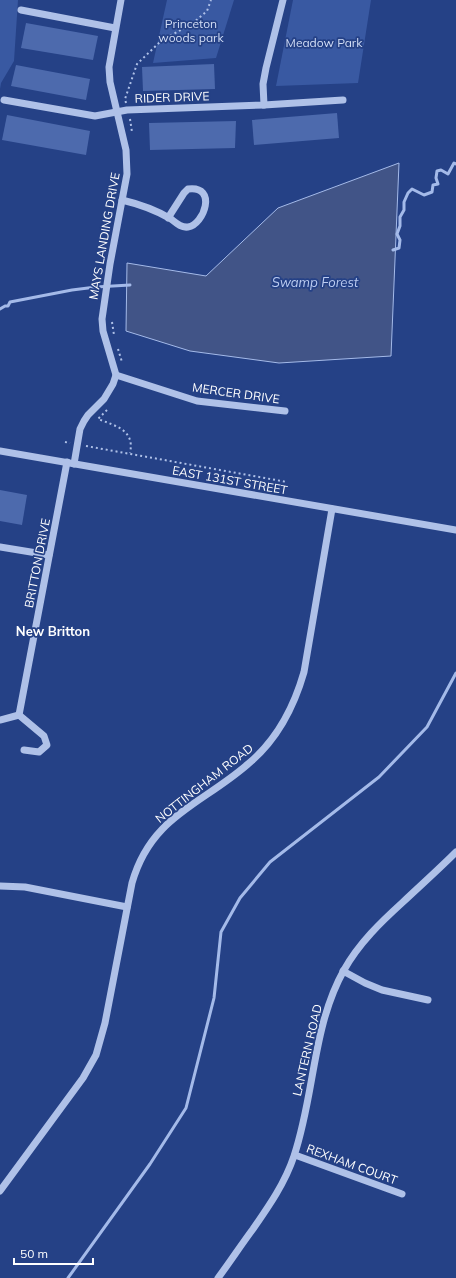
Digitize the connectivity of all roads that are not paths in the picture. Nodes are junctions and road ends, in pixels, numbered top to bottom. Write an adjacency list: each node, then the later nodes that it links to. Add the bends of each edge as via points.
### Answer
1 (121, 0): 4 (street, MAYS LANDING DRIVE)
2 (283, 0): 7 (street, via 266,68)
3 (21, 10): 4 (street)
4 (116, 28): 8 (street, MAYS LANDING DRIVE, via 109,67)
5 (4, 100): 8 (street, RIDER DRIVE, via 95,116)
6 (343, 100): 7 (street, RIDER DRIVE)
7 (264, 105): 8 (street, RIDER DRIVE)
8 (118, 112): 9 (street, MAYS LANDING DRIVE, via 127,157)
9 (122, 200): 10 (street, via 146,206); 11 (street, MAYS LANDING DRIVE, via 102,318 103,331)
10 (168, 218): 10 (street, via 183,227 192,226 204,211 204,193 188,189)
11 (116, 375): 12 (street, MERCER DRIVE, via 197,401); 14 (street, via 104,399 84,421)
12 (285, 411)
13 (0, 451): 14 (street, EAST 131ST STREET)
14 (71, 463): 15 (street, EAST 131ST STREET); 18 (street, BRITTON DRIVE)
15 (332, 508): 16 (street, EAST 131ST STREET); 24 (street, NOTTINGHAM ROAD, via 304,672 281,728 252,760 186,808 158,833 138,865)
16 (456, 530)
17 (0, 547): 18 (street)
18 (49, 555): 19 (street, BRITTON DRIVE)
19 (19, 715): 20 (street); 21 (street, via 44,736 47,745 39,752)
20 (0, 720)
21 (24, 750)
22 (456, 852): 25 (street, LANTERN ROAD, via 384,919 366,938)
23 (0, 886): 24 (street, via 25,887)
24 (127, 907): 28 (street, NOTTINGHAM ROAD, via 96,1055 83,1078)
25 (343, 971): 26 (street, via 382,990); 27 (street, LANTERN ROAD, via 332,993 317,1045)
26 (428, 1000)
27 (295, 1155): 29 (street, REXHAM COURT); 30 (street, LANTERN ROAD, via 271,1202)
28 (0, 1191)
29 (402, 1194)
30 (218, 1278)

